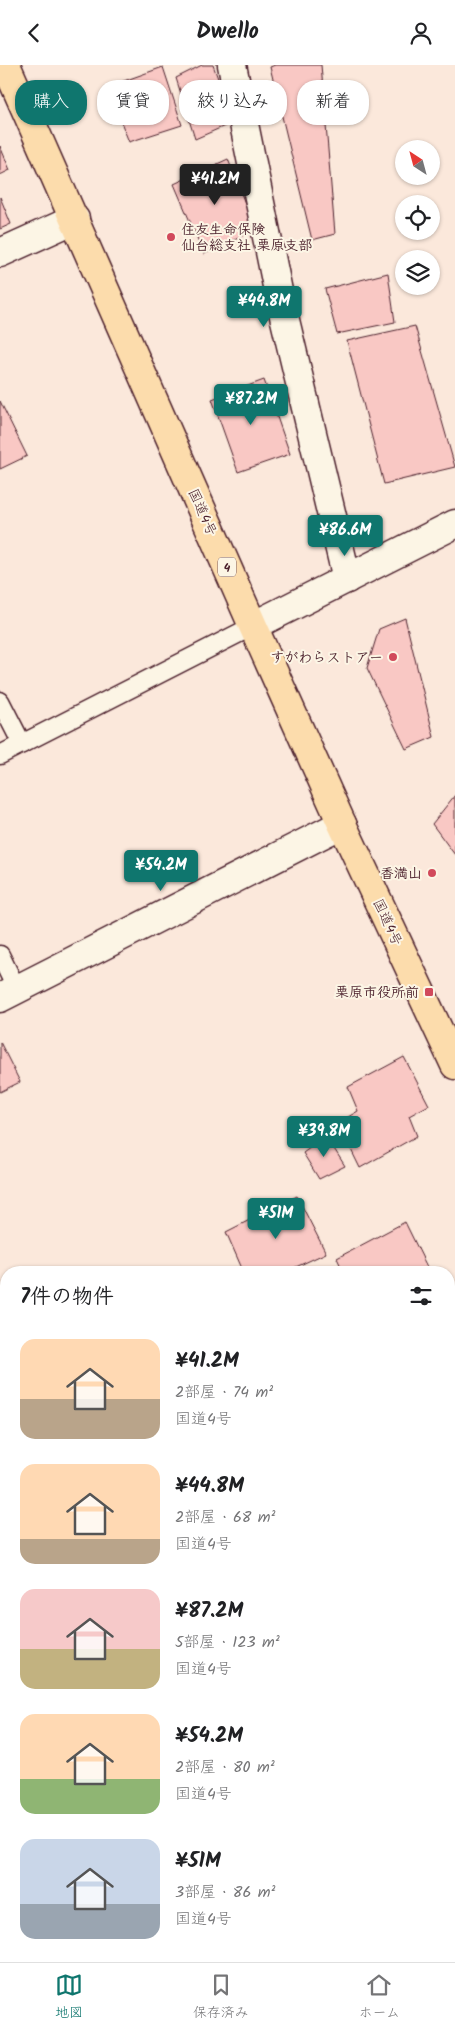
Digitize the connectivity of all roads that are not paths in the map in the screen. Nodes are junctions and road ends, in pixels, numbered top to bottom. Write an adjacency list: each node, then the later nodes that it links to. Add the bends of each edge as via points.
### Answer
1 (6, 65): 3 (highway, 国道4号 / 4)
2 (232, 65): 6 (street, via 278,291)
3 (75, 219): 4 (street); 7 (highway, 国道4号 / 4)
4 (0, 253)
5 (455, 524): 6 (street)
6 (347, 579): 7 (street)
7 (252, 626): 9 (lane); 11 (highway, 国道4号 / 4)
8 (0, 701): 9 (lane)
9 (22, 743): 10 (lane)
10 (0, 755)
11 (342, 824): 13 (street); 14 (highway, 国道4号 / 4)
12 (0, 955): 13 (lane)
13 (8, 994)
14 (455, 1065)

